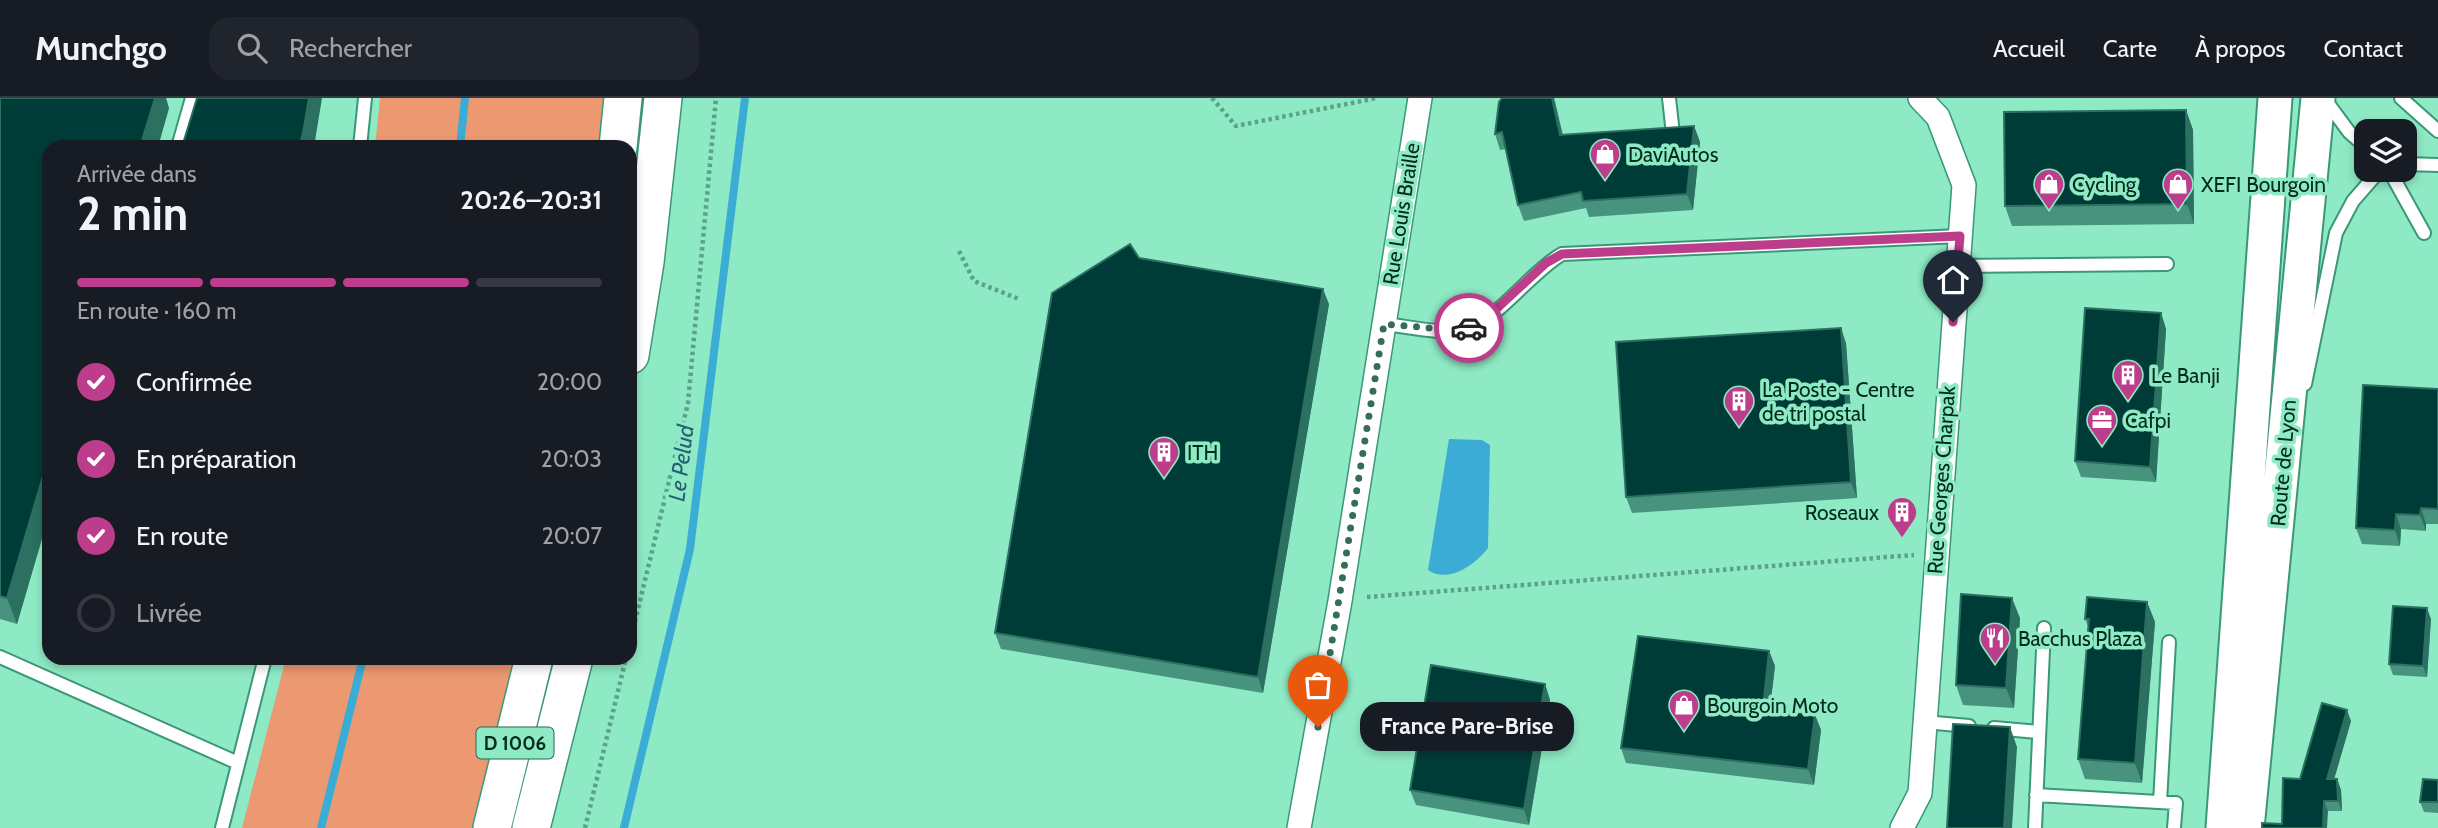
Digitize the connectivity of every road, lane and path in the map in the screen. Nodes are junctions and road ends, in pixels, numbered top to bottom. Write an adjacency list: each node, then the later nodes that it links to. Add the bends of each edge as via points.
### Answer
1 (192, 98): 18 (lane)
2 (365, 98): 19 (lane)
3 (623, 98): 20 (main road)
4 (663, 98): 31 (main road)
5 (716, 98): 36 (path, via 688,403)
6 (1212, 98): 7 (path, via 1236,126)
7 (1377, 98)
8 (1420, 98): 32 (street, Rue Louis Braille)
9 (1669, 98): 16 (lane)
10 (1920, 98): 26 (street, Rue Georges Charpak, via 1938,117 1964,185)
11 (2276, 98): 57 (main road, Route de Lyon)
12 (2318, 98): 33 (main road, Route de Lyon)
13 (2324, 98): 17 (lane)
14 (2401, 98): 15 (lane)
15 (2438, 131)
16 (1673, 134)
17 (2354, 136)
18 (180, 140)
19 (361, 140)
20 (619, 140)
21 (2417, 164): 22 (lane)
22 (2438, 165)
23 (2370, 182): 33 (lane, via 2336,233)
24 (2396, 182): 25 (lane)
25 (2424, 233)
26 (1960, 236): 29 (street, Rue Georges Charpak); 32 (lane, via 1562,254 1546,263 1481,323 1464,331)
27 (959, 251): 30 (path, via 974,281)
28 (2167, 264): 29 (lane)
29 (1957, 266): 34 (street, Rue Georges Charpak)
30 (1019, 299)
31 (637, 312)
32 (1384, 324): 53 (street, Rue Louis Braille)
33 (2281, 490): 58 (main road, Route de Lyon)
34 (1935, 553): 35 (path); 44 (street, Rue Georges Charpak)
35 (1367, 597)
36 (637, 613)
37 (2044, 628): 45 (lane)
38 (2169, 642): 48 (lane)
39 (0, 657): 46 (lane)
40 (263, 665): 46 (lane)
41 (532, 665): 50 (main road, D 1006)
42 (572, 665): 51 (main road, D 1006)
43 (624, 665): 52 (path)
44 (1924, 722): 45 (lane); 54 (street, Rue Georges Charpak, via 1920,793)
45 (2038, 732): 47 (lane)
46 (239, 764): 49 (lane)
47 (2036, 795): 48 (lane); 55 (lane)
48 (2160, 802): 56 (lane, via 2176,803)
49 (222, 828)
50 (492, 828)
51 (531, 828)
52 (584, 828)
53 (1299, 828)
54 (1902, 828)
55 (2035, 828)
56 (2174, 828)
57 (2223, 828)
58 (2247, 828)

